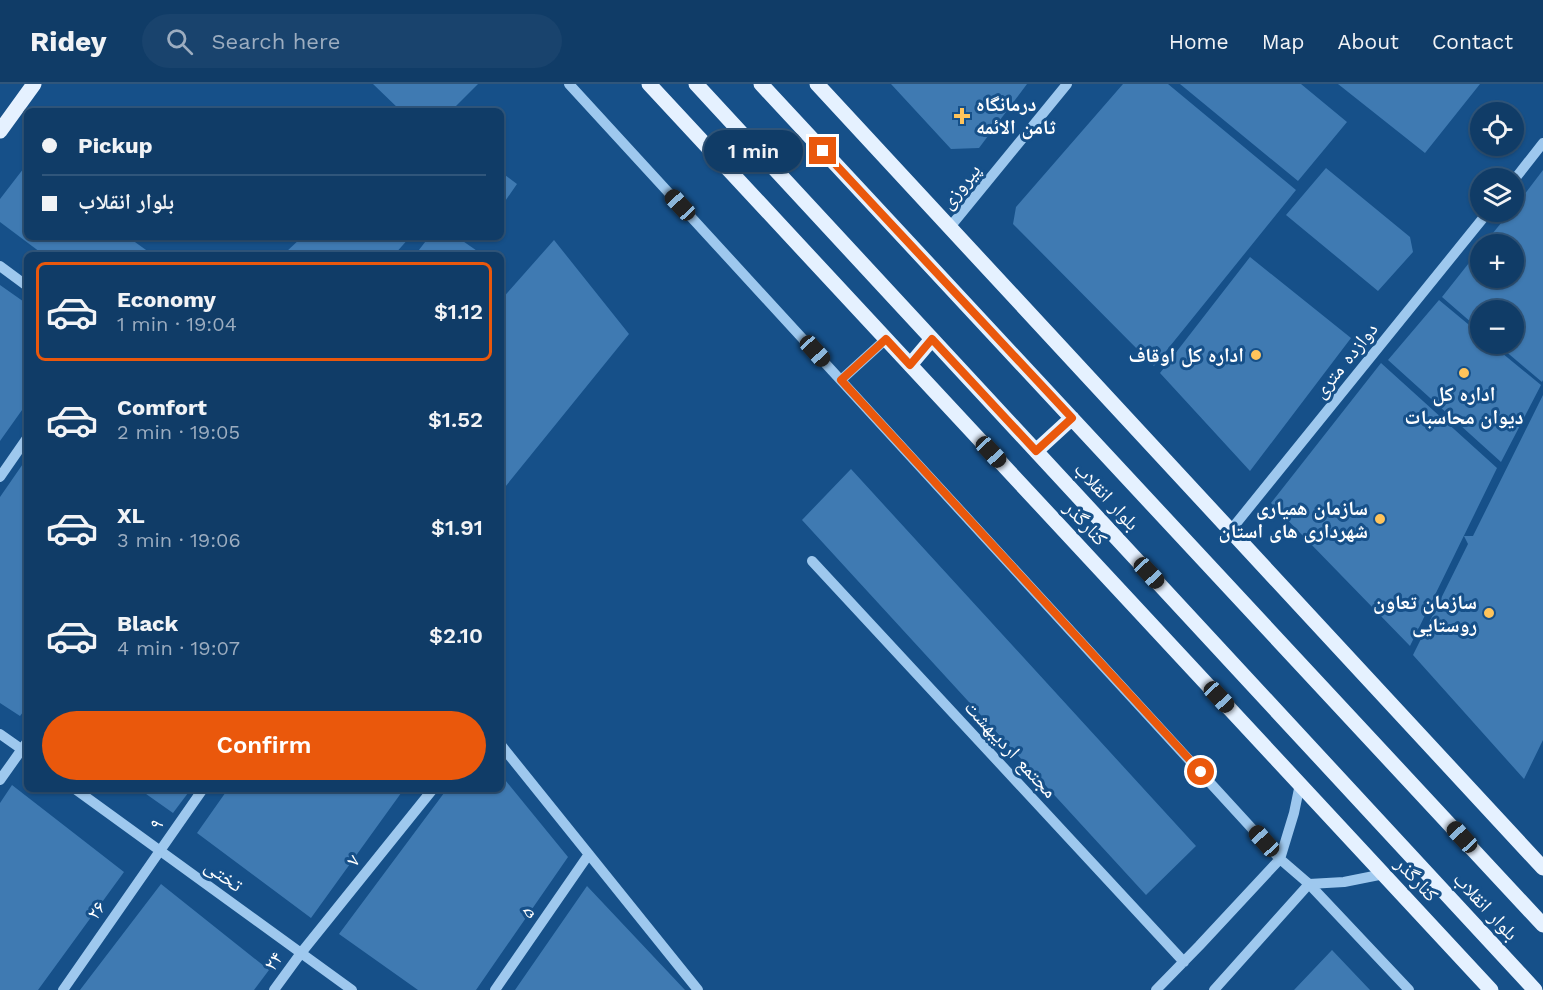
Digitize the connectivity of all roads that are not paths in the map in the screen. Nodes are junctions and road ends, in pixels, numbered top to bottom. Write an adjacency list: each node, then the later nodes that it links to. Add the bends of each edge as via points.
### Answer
1 (34, 84): 8 (main road)
2 (569, 84): 18 (street)
3 (649, 84): 15 (main road, کنارگذر)
4 (696, 84): 16 (main road, بلوار انقلاب)
5 (761, 84): 19 (main road, بلوار انقلاب)
6 (816, 84): 12 (main road)
7 (1067, 84): 12 (street, پیروزی)
8 (0, 131)
9 (1543, 143): 10 (street)
10 (1523, 168)
11 (1480, 222): 23 (street, دوازده متری)
12 (950, 227): 23 (main road)
13 (0, 266): 14 (street)
14 (24, 284)
15 (886, 339): 17 (main road, کنارگذر); 18 (street)
16 (932, 339): 17 (main road); 21 (main road, بلوار انقلاب)
17 (910, 365): 30 (main road, کنارگذر)
18 (841, 380): 36 (street)
19 (1072, 418): 21 (main road); 40 (main road, بلوار انقلاب)
20 (24, 442): 22 (street)
21 (1036, 451): 52 (main road, بلوار انقلاب)
22 (0, 477)
23 (1230, 531): 37 (main road)
24 (812, 561): 42 (street, مجتمع اردیبهشت)
25 (0, 734): 26 (street)
26 (24, 747)
27 (24, 749): 29 (street)
28 (504, 749): 35 (street)
29 (0, 780)
30 (1300, 784): 36 (street); 38 (main road, کنارگذر)
31 (79, 792): 34 (street, تختی)
32 (201, 792): 34 (street, ۹)
33 (431, 792): 41 (street, ۷)
34 (159, 850): 41 (street, تختی); 43 (street, ۲۶)
35 (589, 854): 46 (street, ۵); 47 (street)
36 (1280, 859): 39 (street); 42 (street)
37 (1543, 868)
38 (1384, 874): 39 (street); 51 (main road, کنارگذر)
39 (1308, 884): 49 (street); 50 (street)
40 (1543, 925)
41 (301, 953): 44 (street, ۲۴); 45 (street, تختی)
42 (1184, 962): 48 (street)
43 (63, 990)
44 (274, 990)
45 (352, 990)
46 (495, 990)
47 (698, 990)
48 (1155, 990)
49 (1215, 990)
50 (1408, 990)
51 (1491, 990)
52 (1535, 990)

